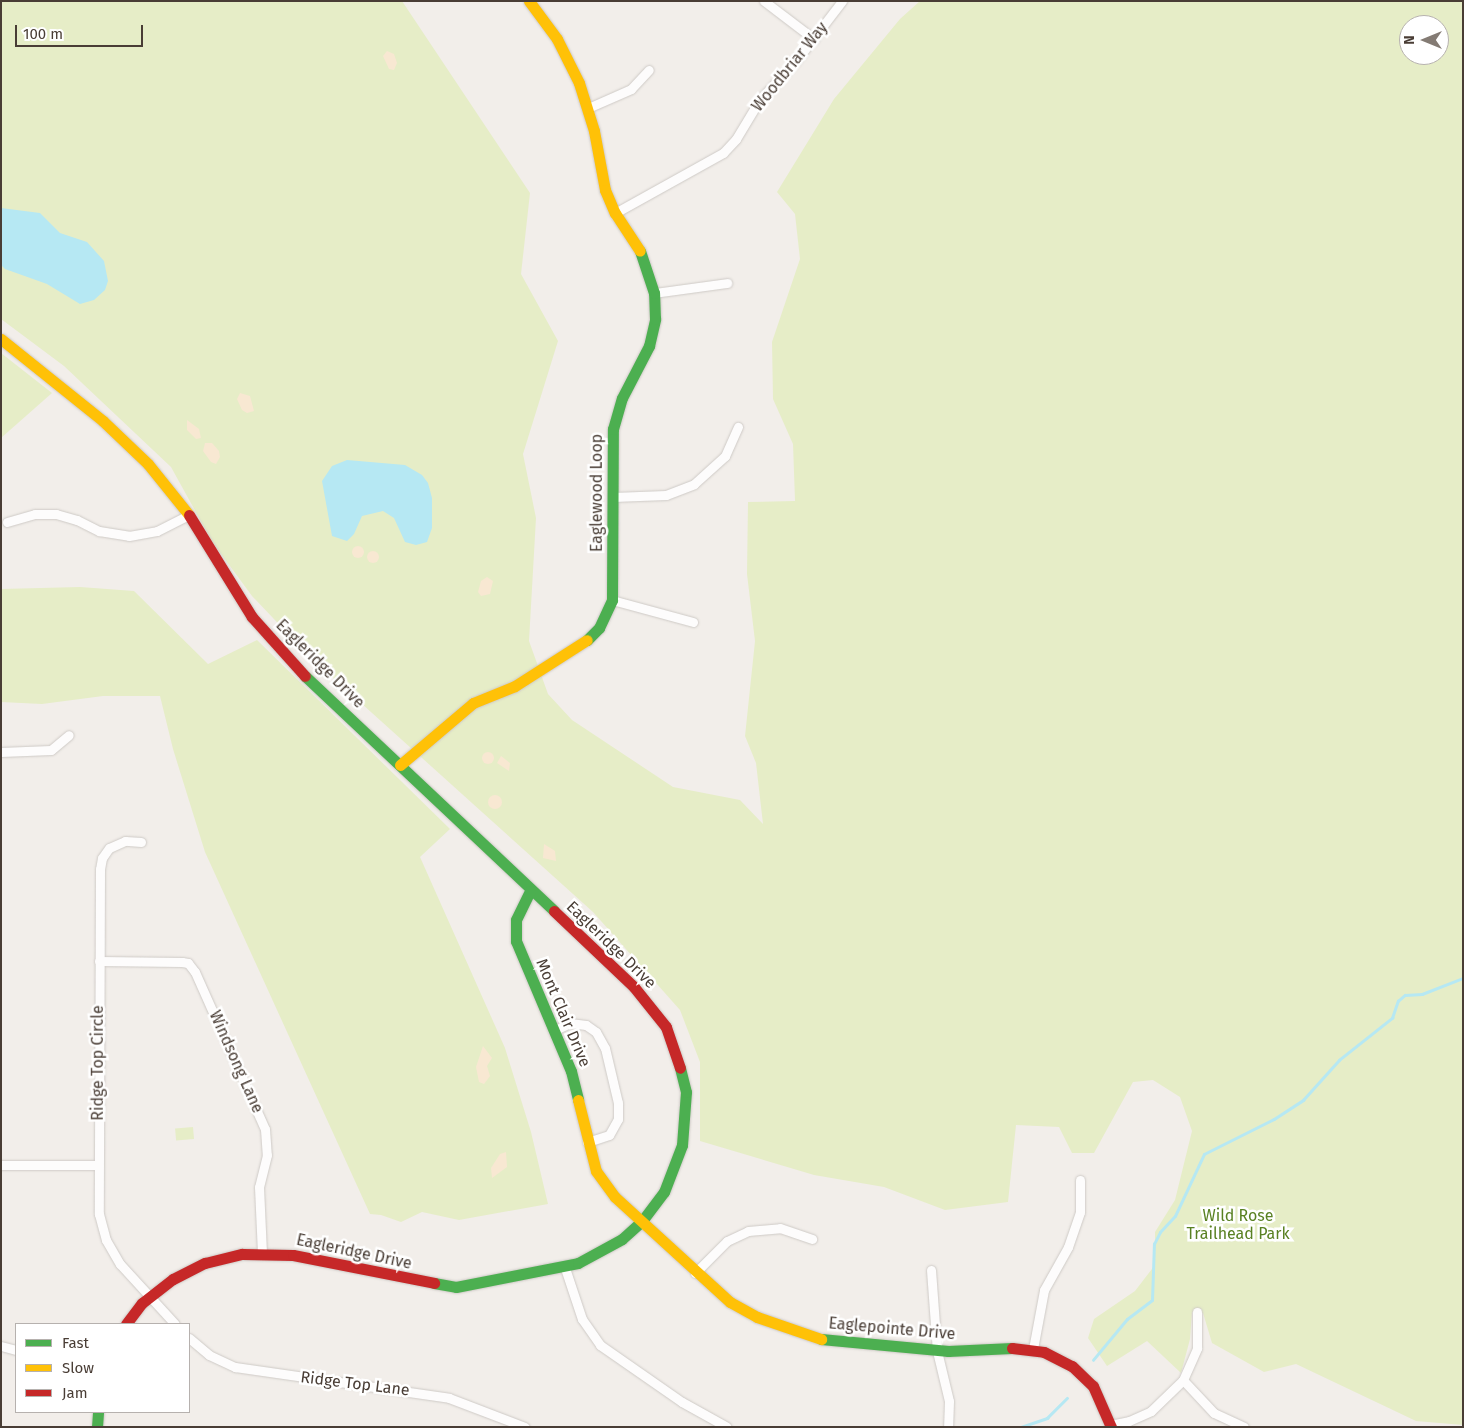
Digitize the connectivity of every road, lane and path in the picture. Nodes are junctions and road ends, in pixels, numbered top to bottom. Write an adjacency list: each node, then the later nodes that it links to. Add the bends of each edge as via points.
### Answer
1 (529, 1): 6 (street, Eaglewood Loop, via 564,51)
2 (764, 1): 4 (street)
3 (842, 1): 4 (street, Woodbriar Way)
4 (814, 39): 7 (street, Woodbriar Way, via 760,99 736,139 723,153)
5 (649, 70): 6 (street, via 632,89)
6 (588, 108): 7 (street, Eaglewood Loop, via 602,180)
7 (615, 213): 9 (street, Eaglewood Loop, via 644,257)
8 (727, 283): 9 (street)
9 (654, 293): 12 (street, Eaglewood Loop, via 655,319 649,346 624,392 614,420)
10 (1, 339): 13 (street, Eagleridge Drive, via 124,439)
11 (738, 427): 12 (street, via 725,456 694,484 666,495)
12 (612, 497): 15 (street, Eaglewood Loop)
13 (188, 515): 14 (street, via 157,531 129,536 99,532 77,520 56,514 35,514); 19 (street, Eagleridge Drive, via 235,593 275,646)
14 (7, 522)
15 (612, 600): 16 (street); 19 (street, Eaglewood Loop, via 599,628 582,645 515,686 473,703)
16 (693, 622)
17 (69, 735): 18 (street, via 65,742 51,750)
18 (1, 752)
19 (400, 765): 21 (street, Eagleridge Drive)
20 (141, 842): 22 (street, Ridge Top Circle, via 118,843 102,858)
21 (530, 891): 23 (street, Mont Clair Drive, via 516,920 516,941); 28 (street, Eagleridge Drive, via 644,998 666,1027 676,1052 686,1099 682,1145 677,1166 664,1192)
22 (99, 960): 26 (street, Ridge Top Circle); 30 (street, Windsong Lane, via 182,962 188,963 195,972 267,1136 267,1155 259,1188)
23 (555, 1030): 24 (street, Mont Clair Drive, via 570,1071); 24 (street, via 570,1023 586,1025 596,1032 605,1048 618,1102 618,1119 609,1135)
24 (587, 1142): 28 (street, Mont Clair Drive, via 601,1181)
25 (1, 1165): 26 (street)
26 (98, 1165): 34 (street, Ridge Top Circle, via 98,1214 106,1240 120,1264)
27 (1080, 1180): 40 (street, via 1080,1212 1070,1242 1044,1290)
28 (642, 1221): 31 (street, Eagleridge Drive, via 603,1250); 33 (street, Eaglepointe Drive)
29 (812, 1239): 33 (street, via 780,1228 748,1231 727,1242)
30 (262, 1253): 31 (street, Eagleridge Drive, via 293,1255 456,1287); 34 (street, Eagleridge Drive, via 205,1263 173,1279)
31 (565, 1268): 48 (street, via 582,1319 600,1345 682,1402)
32 (932, 1270): 42 (street)
33 (695, 1273): 42 (street, Eaglepointe Drive, via 744,1310 794,1332 835,1342)
34 (149, 1298): 36 (street, Eagleridge Drive); 37 (street)
35 (1197, 1312): 43 (street, via 1197,1348)
36 (127, 1323)
37 (174, 1323)
38 (190, 1339): 47 (street, Ridge Top Lane, via 209,1355 235,1367 449,1398)
39 (1, 1346): 41 (street)
40 (1033, 1349): 42 (street, Eaglepointe Drive); 45 (street, Eaglepointe Drive, via 1063,1361 1086,1378 1098,1394)
41 (15, 1350)
42 (937, 1350): 49 (street, via 948,1392)
43 (1183, 1380): 45 (street, via 1151,1411); 50 (street, via 1214,1413)
44 (98, 1413): 46 (street)
45 (1111, 1426)
46 (97, 1427)
47 (525, 1427)
48 (727, 1427)
49 (948, 1427)
50 (1244, 1427)

